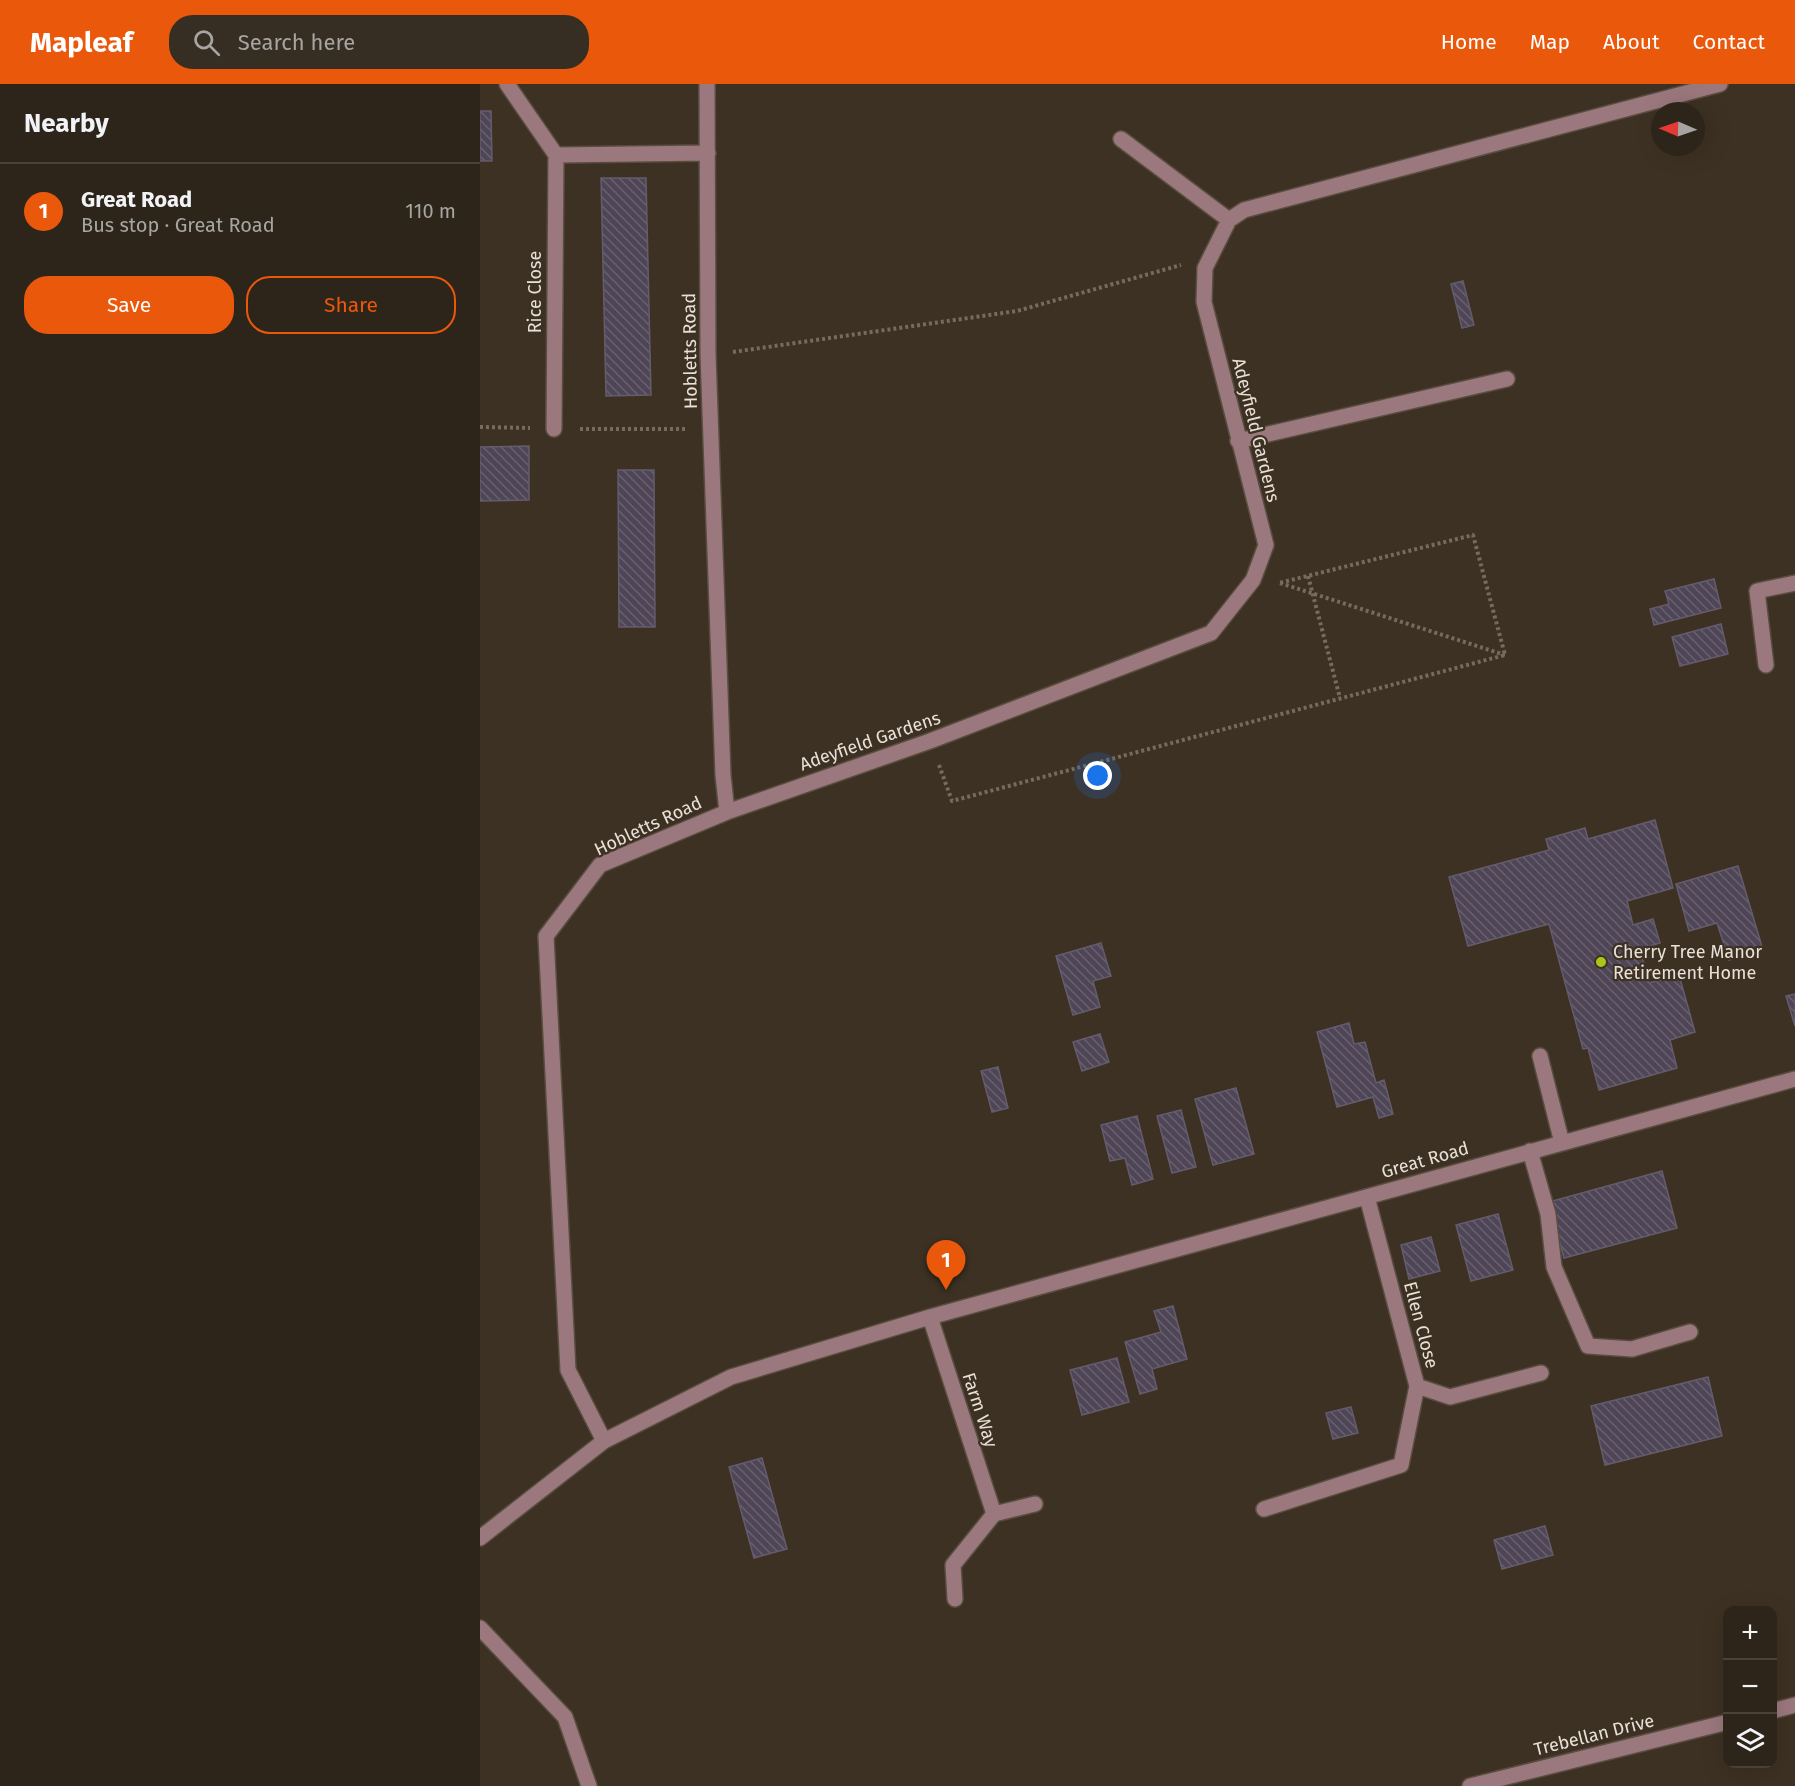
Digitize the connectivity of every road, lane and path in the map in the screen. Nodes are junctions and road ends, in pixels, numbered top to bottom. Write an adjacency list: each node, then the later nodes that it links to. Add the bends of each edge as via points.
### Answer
1 (507, 84): 6 (street)
2 (707, 84): 5 (street, Hobletts Road)
3 (1720, 84): 7 (street, via 1244,210)
4 (1121, 139): 7 (street)
5 (708, 153): 6 (street); 9 (street, Hobletts Road)
6 (556, 155): 12 (street, Rice Close)
7 (1229, 220): 8 (street, Adeyfield Gardens)
8 (1205, 268): 9 (path, via 1177,264 1017,311); 14 (street, Adeyfield Gardens, via 1204,302)
9 (708, 356): 13 (street, Hobletts Road)
10 (1507, 379): 14 (street)
11 (480, 427): 12 (path)
12 (554, 429): 13 (path)
13 (711, 429): 24 (street, Hobletts Road)
14 (1238, 441): 16 (street, Adeyfield Gardens, via 1266,545)
15 (1308, 576): 17 (path); 19 (path); 20 (path, via 1473,535)
16 (1253, 580): 17 (path); 23 (street, Adeyfield Gardens, via 1211,633)
17 (1280, 583): 19 (path)
18 (1795, 583): 21 (street, via 1757,591)
19 (1313, 593): 20 (path); 22 (path)
20 (1505, 655): 22 (path)
21 (1766, 665)
22 (1340, 698): 23 (path, via 951,801)
23 (930, 741): 24 (street, Adeyfield Gardens)
24 (727, 812): 34 (street, Hobletts Road, via 600,865 546,936 568,1370)
25 (1540, 1056): 27 (street)
26 (1795, 1079): 27 (street, Great Road)
27 (1562, 1143): 28 (street, Great Road)
28 (1530, 1151): 29 (street, Great Road); 31 (street, via 1548,1214 1554,1267 1588,1346 1632,1349)
29 (1367, 1197): 30 (street, Great Road); 33 (street, Ellen Close)
30 (930, 1317): 34 (street, Great Road, via 731,1377); 37 (street, Farm Way)
31 (1690, 1332)
32 (1540, 1373): 33 (street, via 1450,1397)
33 (1418, 1386): 36 (street, Ellen Close, via 1401,1465)
34 (604, 1441): 38 (street, Great Road)
35 (1035, 1503): 37 (street)
36 (1264, 1509)
37 (994, 1514): 39 (street, via 953,1565)
38 (480, 1538)
39 (955, 1599)
40 (480, 1628): 44 (street, via 565,1718)
41 (1795, 1705): 42 (street)
42 (1777, 1710)
43 (1723, 1723): 45 (street, Trebellan Drive)
44 (589, 1786)
45 (1470, 1786)

